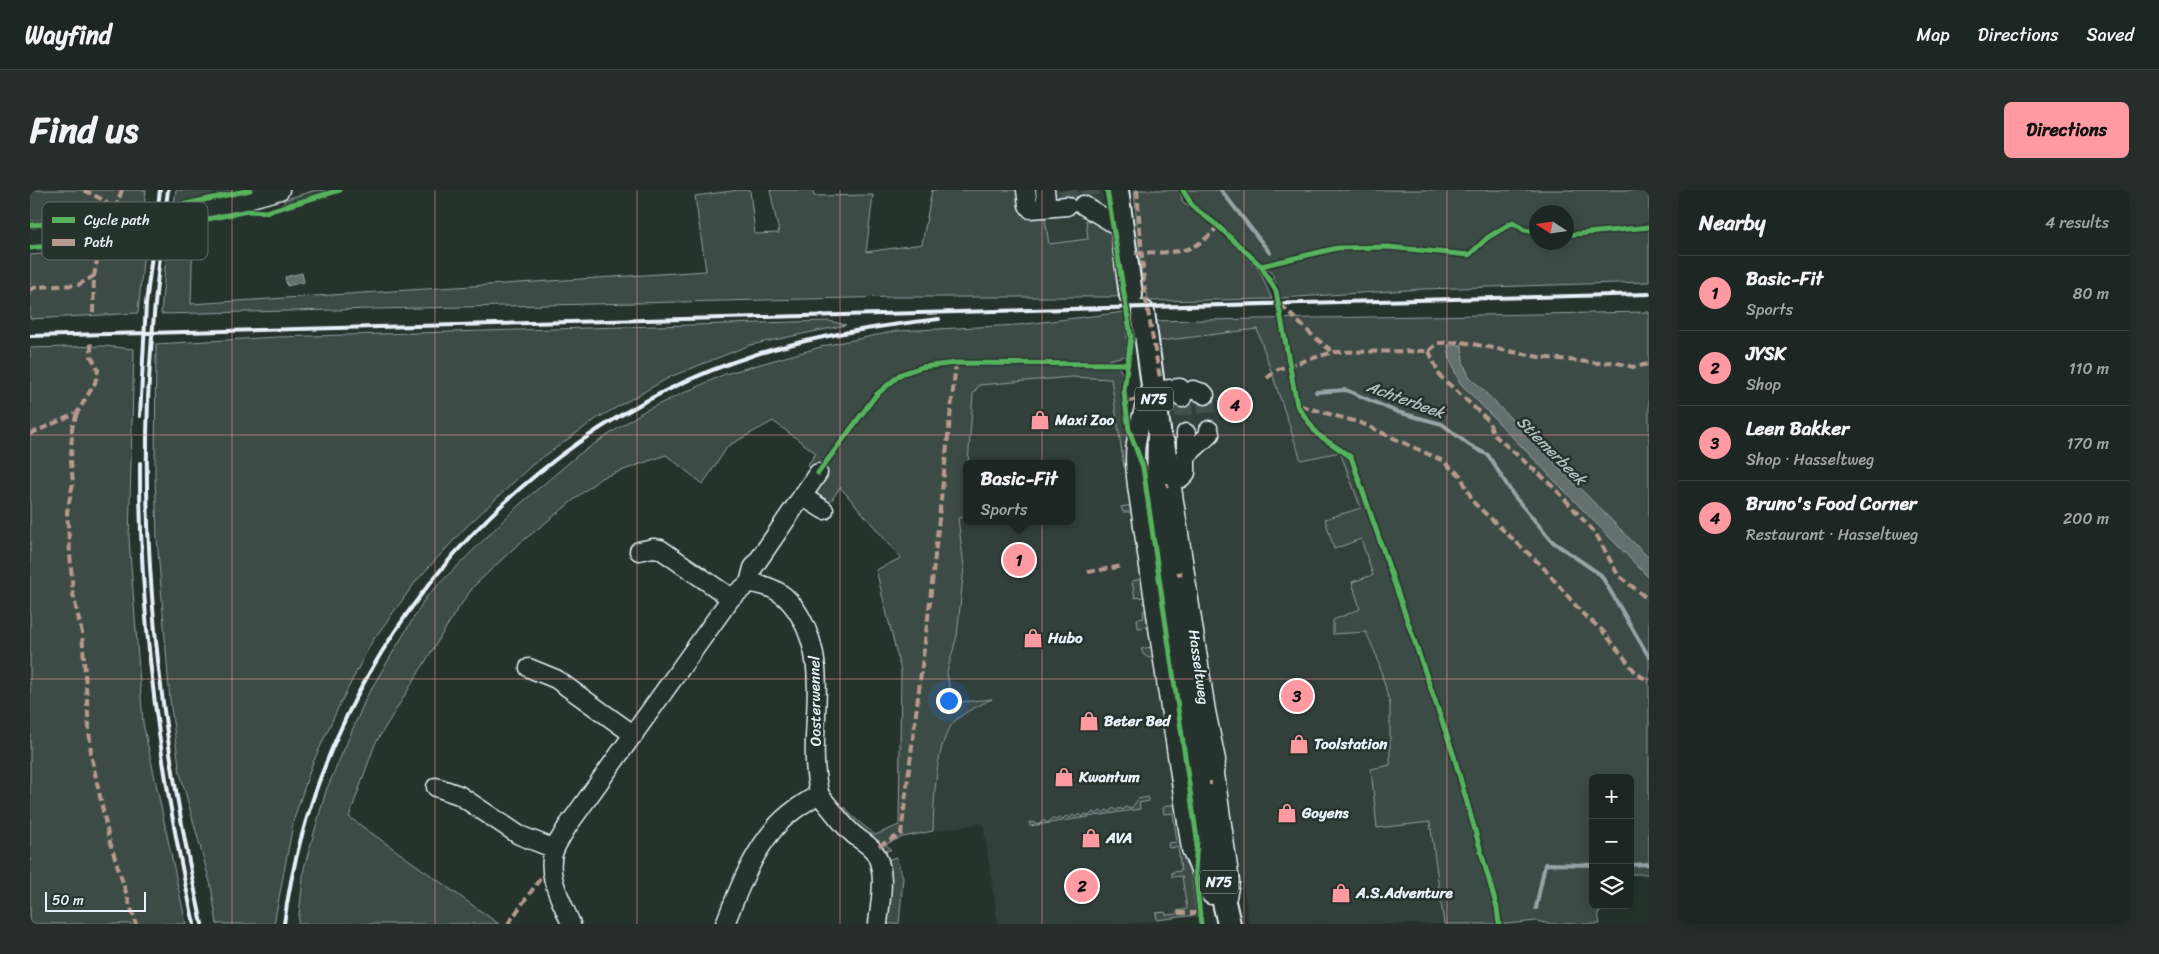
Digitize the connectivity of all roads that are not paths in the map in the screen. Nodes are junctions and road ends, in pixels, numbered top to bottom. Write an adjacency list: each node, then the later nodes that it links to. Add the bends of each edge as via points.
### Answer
1 (280, 190): 6 (street, bridge)
2 (1026, 190): 5 (street, via 1028,205 1032,209)
3 (1117, 190): 7 (main road, Hasseltweg / N75)
4 (1130, 190): 8 (main road, Hasseltweg / N75)
5 (1068, 203): 7 (street)
6 (208, 210)
7 (1123, 230): 8 (main road, Hasseltweg / N75)
8 (1137, 304): 10 (main road, Hasseltweg / N75)
9 (1190, 394): 10 (street)
10 (1148, 399): 13 (main road, Hasseltweg / N75, via 1159,430); 13 (main road, Hasseltweg / N75, via 1152,468); 24 (street, Hasseltweg, via 1135,445 1137,486 1191,849)
11 (1198, 431): 13 (street, via 1185,457 1186,473 1181,478)
12 (818, 473): 14 (street)
13 (1165, 482): 24 (main road, Hasseltweg / N75); 24 (street, Hasseltweg, via 1216,760 1215,774 1230,882)
14 (802, 496): 15 (street); 17 (street, via 756,562)
15 (824, 510)
16 (639, 551): 18 (street, via 660,549)
17 (749, 583): 18 (street); 22 (street, Oosterwennel, via 765,584 795,608 815,650)
18 (731, 598): 20 (street)
19 (529, 668): 20 (street, via 556,679)
20 (634, 734): 23 (street, via 567,827)
21 (436, 786): 23 (street, via 459,795 519,835)
22 (819, 794): 26 (street, via 774,828 740,885); 27 (street, via 842,823 873,850 879,863 882,882)
23 (555, 849): 25 (street, via 552,876)
24 (1220, 912)
25 (571, 924)
26 (725, 924)
27 (878, 924)

